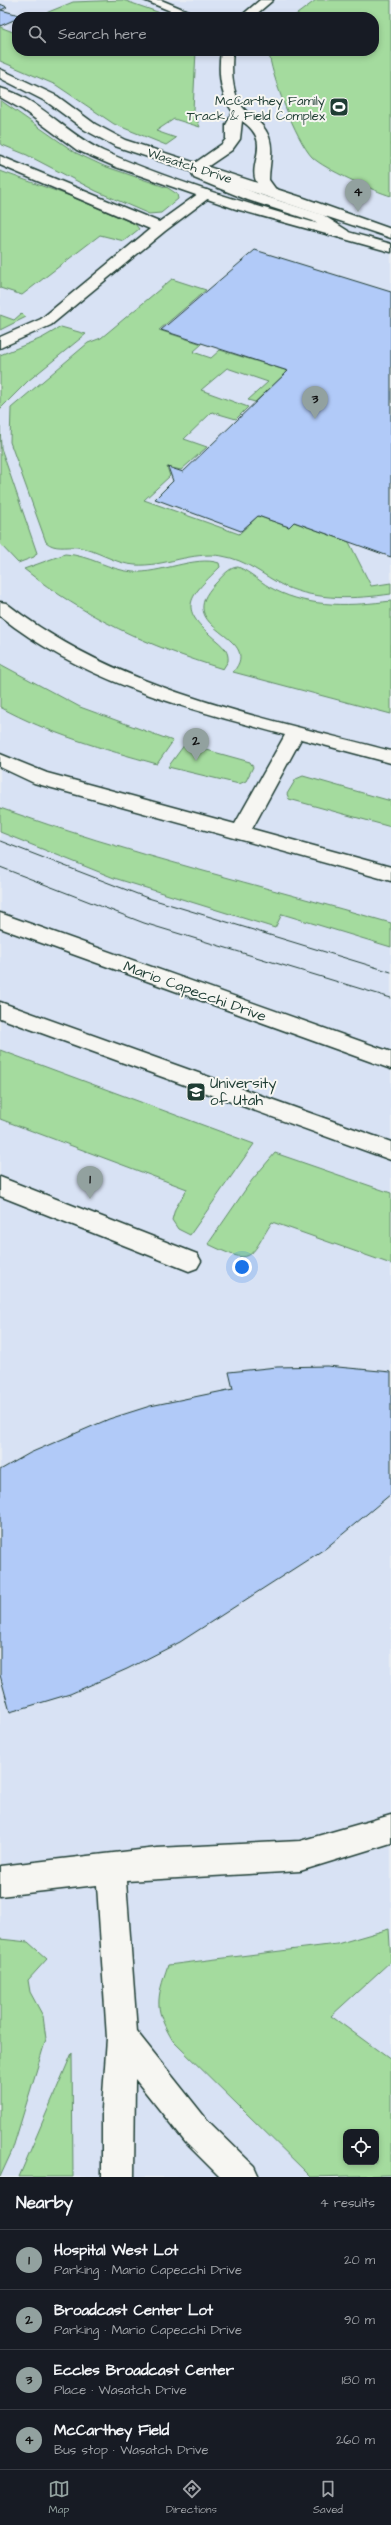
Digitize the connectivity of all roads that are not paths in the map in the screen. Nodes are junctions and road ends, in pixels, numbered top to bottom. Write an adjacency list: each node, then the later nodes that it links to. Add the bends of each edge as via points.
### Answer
1 (150, 0): 3 (street)
2 (267, 0): 4 (street)
3 (182, 12)
4 (252, 12)
5 (227, 56): 8 (street, via 226,76)
6 (0, 73): 10 (street, Wasatch Drive, via 52,99 90,127 120,143)
7 (0, 92): 12 (street, Wasatch Drive, via 28,107 82,146 121,164)
8 (239, 113): 10 (street, via 233,126 233,139 227,147); 11 (street, via 258,126 266,160 262,180)
9 (0, 160): 13 (street)
10 (197, 168): 11 (street, Wasatch Drive); 14 (street, via 199,175 253,197 318,218)
11 (270, 191): 15 (street, Wasatch Drive)
12 (207, 194): 13 (street); 14 (street, Wasatch Drive)
13 (160, 228): 17 (street, via 46,322)
14 (343, 234): 16 (street, Wasatch Drive)
15 (391, 234)
16 (391, 248)
17 (0, 343)
18 (0, 607): 19 (street, via 49,642 127,681 203,707)
19 (296, 732): 20 (street); 22 (street)
20 (391, 757)
21 (0, 760): 22 (street, via 41,778)
22 (240, 833): 23 (street)
23 (391, 874)
24 (0, 920): 26 (street, Mario Capecchi Drive)
25 (0, 1010): 27 (street)
26 (391, 1061)
27 (391, 1151)
28 (0, 1186): 29 (street)
29 (189, 1261)
30 (391, 1829): 31 (street, via 300,1856)
31 (111, 1867): 32 (street); 33 (street)
32 (0, 1881)
33 (122, 2038): 34 (street); 35 (street, via 197,2132)
34 (118, 2177)
35 (242, 2177)

